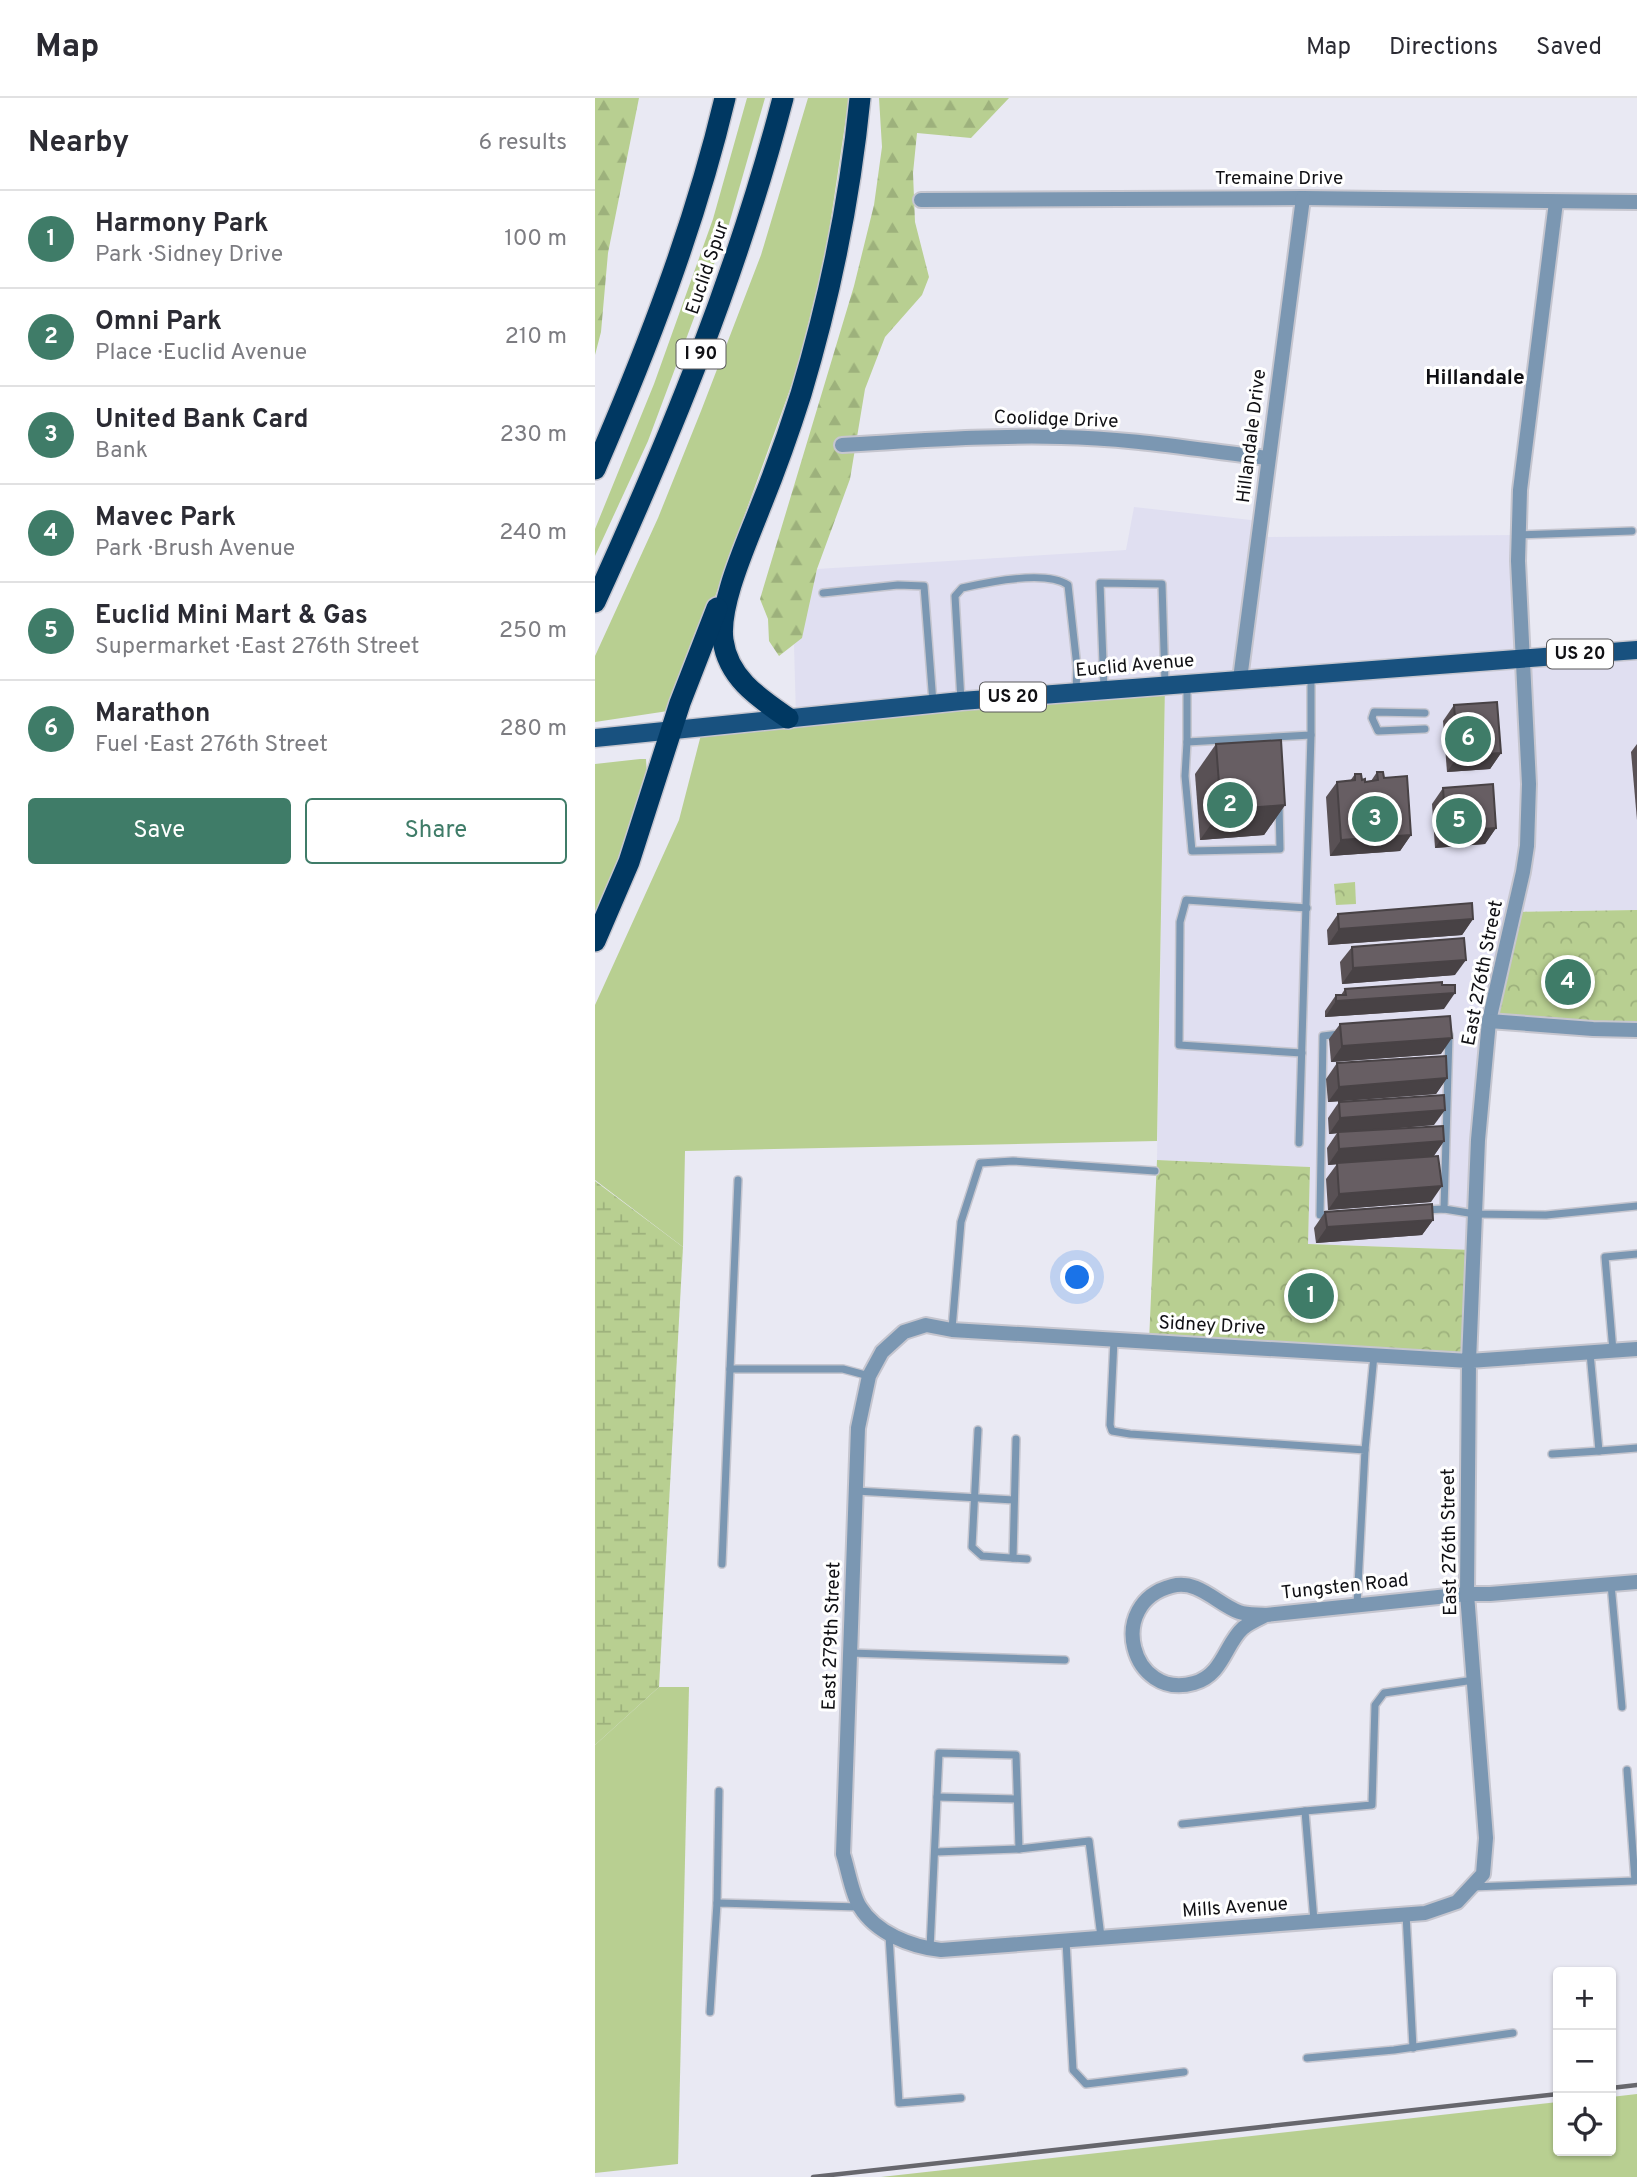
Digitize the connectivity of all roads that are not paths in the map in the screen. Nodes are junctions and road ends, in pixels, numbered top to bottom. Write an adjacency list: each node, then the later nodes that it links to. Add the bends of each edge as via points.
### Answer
1 (725, 98): 10 (highway, Euclid Spur / I 90, via 685,238)
2 (783, 98): 15 (highway, Euclid Spur / I 90, via 721,300)
3 (860, 98): 13 (highway, via 843,225 817,339 782,451)
4 (1303, 198): 5 (street, Tremaine Drive); 6 (street, Tremaine Drive); 9 (street, Hillandale Drive)
5 (921, 200)
6 (1556, 202): 7 (street, Tremaine Drive); 12 (street, East 276th Street, via 1520,490)
7 (1637, 202)
8 (842, 445): 9 (street, Coolidge Drive, via 988,436 1062,437)
9 (1268, 458): 19 (street, Hillandale Drive)
10 (595, 469)
11 (1632, 530): 12 (lane)
12 (1519, 535): 17 (street, East 276th Street)
13 (739, 563): 27 (highway, via 722,624 725,652 741,682); 29 (highway, via 717,607)
14 (823, 593): 25 (lane, via 924,586)
15 (595, 602)
16 (1637, 650): 17 (main road, Euclid Avenue / US 20)
17 (1523, 657): 18 (main road, Euclid Avenue / US 20); 38 (street, East 276th Street, via 1527,846)
18 (1311, 674): 19 (main road, Euclid Avenue / US 20); 30 (lane)
19 (1240, 679): 20 (main road, Euclid Avenue / US 20)
20 (1187, 683): 21 (main road, Euclid Avenue / US 20); 33 (lane)
21 (1165, 685): 22 (main road, Euclid Avenue / US 20); 22 (lane, via 1162,584 1100,583)
22 (1104, 690): 23 (main road, Euclid Avenue / US 20)
23 (1076, 692): 24 (main road, Euclid Avenue / US 20); 24 (lane, via 1068,585 1059,579 1031,578 962,587 955,596)
24 (961, 701): 25 (main road, Euclid Avenue / US 20)
25 (933, 704): 27 (main road, Euclid Avenue / US 20)
26 (1425, 713): 28 (lane, via 1374,712 1372,718 1378,731)
27 (788, 718): 29 (main road, Euclid Avenue / US 20)
28 (1425, 729)
29 (671, 731): 32 (main road, Euclid Avenue / US 20); 37 (highway, via 629,862)
30 (1311, 735): 31 (lane); 36 (lane)
31 (1279, 736): 33 (lane); 34 (lane)
32 (595, 738)
33 (1187, 742): 35 (lane, via 1185,776 1192,851 1280,849)
34 (1279, 749)
35 (1279, 799)
36 (1307, 908): 42 (lane); 42 (lane, via 1187,900 1180,922 1179,1045)
37 (595, 941)
38 (1489, 1021): 40 (street); 53 (street, East 276th Street)
39 (1447, 1027): 43 (lane)
40 (1637, 1030)
41 (1343, 1034): 46 (lane, via 1323,1035)
42 (1301, 1053): 47 (lane)
43 (1447, 1104): 44 (lane); 51 (lane)
44 (1433, 1105)
45 (1336, 1110): 46 (lane)
46 (1322, 1111): 54 (lane, via 1320,1215)
47 (1299, 1143)
48 (1154, 1171): 56 (lane, via 1013,1161 980,1163 961,1222)
49 (738, 1180): 63 (lane)
50 (1637, 1206): 53 (lane, via 1546,1214)
51 (1444, 1209): 52 (lane); 53 (lane)
52 (1416, 1210)
53 (1475, 1214): 62 (street, East 276th Street)
54 (1334, 1215)
55 (1637, 1254): 59 (lane, via 1605,1257)
56 (952, 1330): 57 (street, Sidney Drive); 64 (street, East 279th Street, via 926,1325 904,1332 882,1352)
57 (1114, 1340): 61 (street, Sidney Drive); 68 (lane, via 1112,1431)
58 (1637, 1349): 59 (street, Sidney Drive)
59 (1613, 1350): 60 (street, Sidney Drive)
60 (1590, 1352): 62 (street, Sidney Drive); 69 (lane)
61 (1374, 1355): 62 (street, Sidney Drive); 68 (lane)
62 (1469, 1361): 79 (street, East 276th Street)
63 (730, 1369): 64 (lane, via 843,1369); 76 (lane)
64 (869, 1377): 71 (street, East 279th Street, via 858,1428)
65 (978, 1430): 72 (lane)
66 (1016, 1439): 73 (lane)
67 (1637, 1448): 69 (lane)
68 (1365, 1450): 80 (lane)
69 (1598, 1451): 70 (lane)
70 (1552, 1454)
71 (856, 1491): 72 (lane); 82 (street, East 279th Street)
72 (973, 1497): 73 (lane); 74 (lane, via 972,1547 982,1556)
73 (1014, 1500): 74 (lane)
74 (1013, 1558): 75 (lane)
75 (1027, 1559)
76 (722, 1564)
77 (1637, 1583): 78 (street, Tungsten Road)
78 (1611, 1584): 79 (street, Tungsten Road); 85 (lane)
79 (1467, 1594): 80 (street, Tungsten Road); 84 (street, East 276th Street)
80 (1357, 1605): 81 (street, Tungsten Road)
81 (1266, 1615): 81 (street, Tungsten Road, via 1241,1613 1200,1590 1174,1585 1144,1602 1136,1615 1131,1632 1134,1651 1160,1681 1196,1683 1213,1673 1241,1629)
82 (850, 1653): 83 (lane); 96 (street, East 279th Street, via 843,1854)
83 (1065, 1660)
84 (1474, 1680): 90 (lane, via 1384,1693 1375,1705 1372,1805); 94 (street, East 276th Street, via 1486,1839 1483,1874)
85 (1622, 1707)
86 (1627, 1770): 94 (lane, via 1635,1881)
87 (719, 1791): 95 (lane)
88 (937, 1797): 89 (lane); 89 (lane, via 939,1753 1016,1755); 93 (lane)
89 (1016, 1799): 92 (lane)
90 (1305, 1811): 91 (lane); 98 (lane)
91 (1182, 1824)
92 (1019, 1849): 93 (lane); 100 (lane, via 1089,1841)
93 (935, 1852): 102 (lane)
94 (1472, 1887): 97 (street, Mills Avenue, via 1457,1902)
95 (717, 1903): 96 (lane); 103 (lane)
96 (859, 1907): 99 (street, East 279th Street)
97 (1406, 1914): 98 (street, Mills Avenue); 105 (lane)
98 (1314, 1922): 100 (street, Mills Avenue)
99 (889, 1934): 102 (street, East 279th Street); 108 (lane, via 899,2103)
100 (1101, 1938): 101 (street, Mills Avenue)
101 (1066, 1940): 102 (street, Mills Avenue); 107 (lane, via 1073,2070 1086,2084)
102 (935, 1950)
103 (710, 2012)
104 (1513, 2033): 105 (lane)
105 (1413, 2048): 106 (lane)
106 (1307, 2058)
107 (1184, 2072)
108 (961, 2098)

